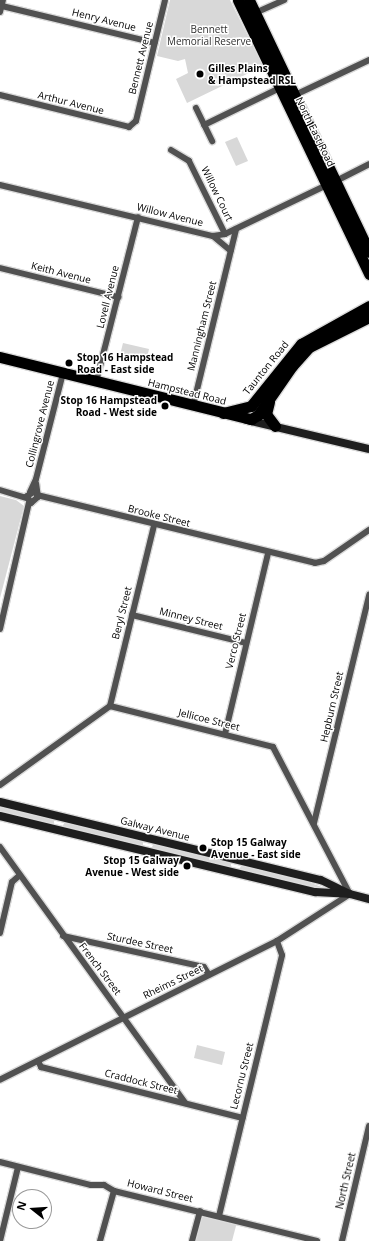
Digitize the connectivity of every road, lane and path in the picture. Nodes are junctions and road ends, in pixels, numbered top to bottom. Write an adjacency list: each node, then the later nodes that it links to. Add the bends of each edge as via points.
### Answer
1 (165, 0): 7 (street, Bennett Avenue)
2 (238, 0): 6 (highway, North East Road)
3 (249, 0): 6 (highway, North East Road)
4 (284, 0): 6 (street)
5 (2, 6): 7 (street, Henry Avenue)
6 (251, 16): 9 (highway, North East Road); 11 (highway, North East Road)
7 (155, 43): 13 (street, Bennett Avenue)
8 (369, 60): 11 (street)
9 (280, 88): 11 (highway, North East Road); 14 (street)
10 (0, 95): 13 (street, Arthur Avenue, via 122,126 129,127)
11 (290, 97): 18 (highway, North East Road)
12 (196, 108): 14 (street)
13 (136, 121)
14 (204, 125): 15 (street)
15 (212, 141)
16 (170, 150): 22 (street, Willow Court, via 189,161)
17 (369, 164): 18 (street, Willow Avenue)
18 (332, 183): 21 (street, Willow Avenue); 25 (highway, North East Road); 27 (highway, North East Road)
19 (0, 185): 20 (street, Willow Avenue)
20 (138, 218): 23 (street, Willow Avenue); 28 (street, Lovell Avenue)
21 (236, 229): 22 (street, Willow Avenue); 24 (street, Manningham Street)
22 (225, 234): 23 (street, Willow Avenue)
23 (212, 236): 24 (street)
24 (231, 251): 35 (street, Manningham Street)
25 (369, 252)
26 (0, 268): 28 (street, Keith Avenue)
27 (369, 274)
28 (118, 297): 33 (street, Lovell Avenue)
29 (369, 306): 36 (highway, Taunton Road, via 301,344 251,406)
30 (369, 317): 34 (highway, Taunton Road, via 309,347)
31 (0, 357): 32 (highway, Hampstead Road)
32 (63, 373): 33 (highway, Hampstead Road); 41 (street, Collingrove Avenue)
33 (96, 382): 35 (highway, Hampstead Road)
34 (270, 398): 37 (highway, Taunton Road, via 254,418); 38 (highway, via 266,414)
35 (193, 406): 36 (highway, Hampstead Road)
36 (220, 413): 37 (highway, Hampstead Road)
37 (246, 420): 38 (street, Hampstead Road)
38 (275, 426): 39 (street, Hampstead Road)
39 (369, 449)
40 (0, 490): 41 (street, Brooke Street)
41 (32, 497): 42 (street, Brooke Street, via 46,498); 47 (street, Collingrove Avenue)
42 (154, 525): 44 (street, Brooke Street); 46 (street, Beryl Street)
43 (369, 530): 44 (street, via 324,561 315,563)
44 (268, 553): 48 (street, Verco Street)
45 (369, 595): 54 (street, Hepburn Street)
46 (132, 615): 48 (street, Minney Street); 49 (street, Beryl Street)
47 (0, 629)
48 (246, 643): 50 (street, Verco Street)
49 (110, 706): 50 (street, Jellicoe Street); 51 (street)
50 (225, 734): 54 (street, Jellicoe Street, via 274,746)
51 (0, 785)
52 (0, 802): 57 (street, Galway Avenue, via 321,880)
53 (0, 816): 57 (street, Galway Avenue, via 325,894)
54 (314, 823): 57 (street, Jellicoe Street)
55 (0, 847): 56 (street, French Street)
56 (19, 876): 59 (street, via 12,882); 60 (street, French Street)
57 (350, 894): 58 (street, Galway Avenue); 61 (street, Rheims Street)
58 (369, 899)
59 (0, 933)
60 (63, 936): 62 (street, Sturdee Street, via 204,967); 63 (street, French Street)
61 (277, 941): 62 (street, Rheims Street); 67 (street, Lecornu Street, via 282,955)
62 (209, 975): 63 (street, Rheims Street)
63 (123, 1017): 64 (street, Rheims Street); 66 (street, French Street)
64 (38, 1061): 65 (street, Rheims Street); 66 (street, Craddock Street, via 41,1067)
65 (0, 1080)
66 (185, 1103): 67 (street, Craddock Street)
67 (243, 1118): 73 (street, Lecornu Street)
68 (369, 1126): 78 (street, North Street)
69 (0, 1162): 70 (street, Howard Street)
70 (18, 1167): 71 (street, Howard Street, via 91,1185 104,1185); 74 (street)
71 (114, 1191): 72 (street, Howard Street); 75 (street)
72 (200, 1211): 73 (street, Howard Street); 76 (street)
73 (219, 1216): 77 (street, Howard Street)
74 (0, 1241)
75 (100, 1241)
76 (192, 1241)
77 (317, 1241)
78 (342, 1241)

